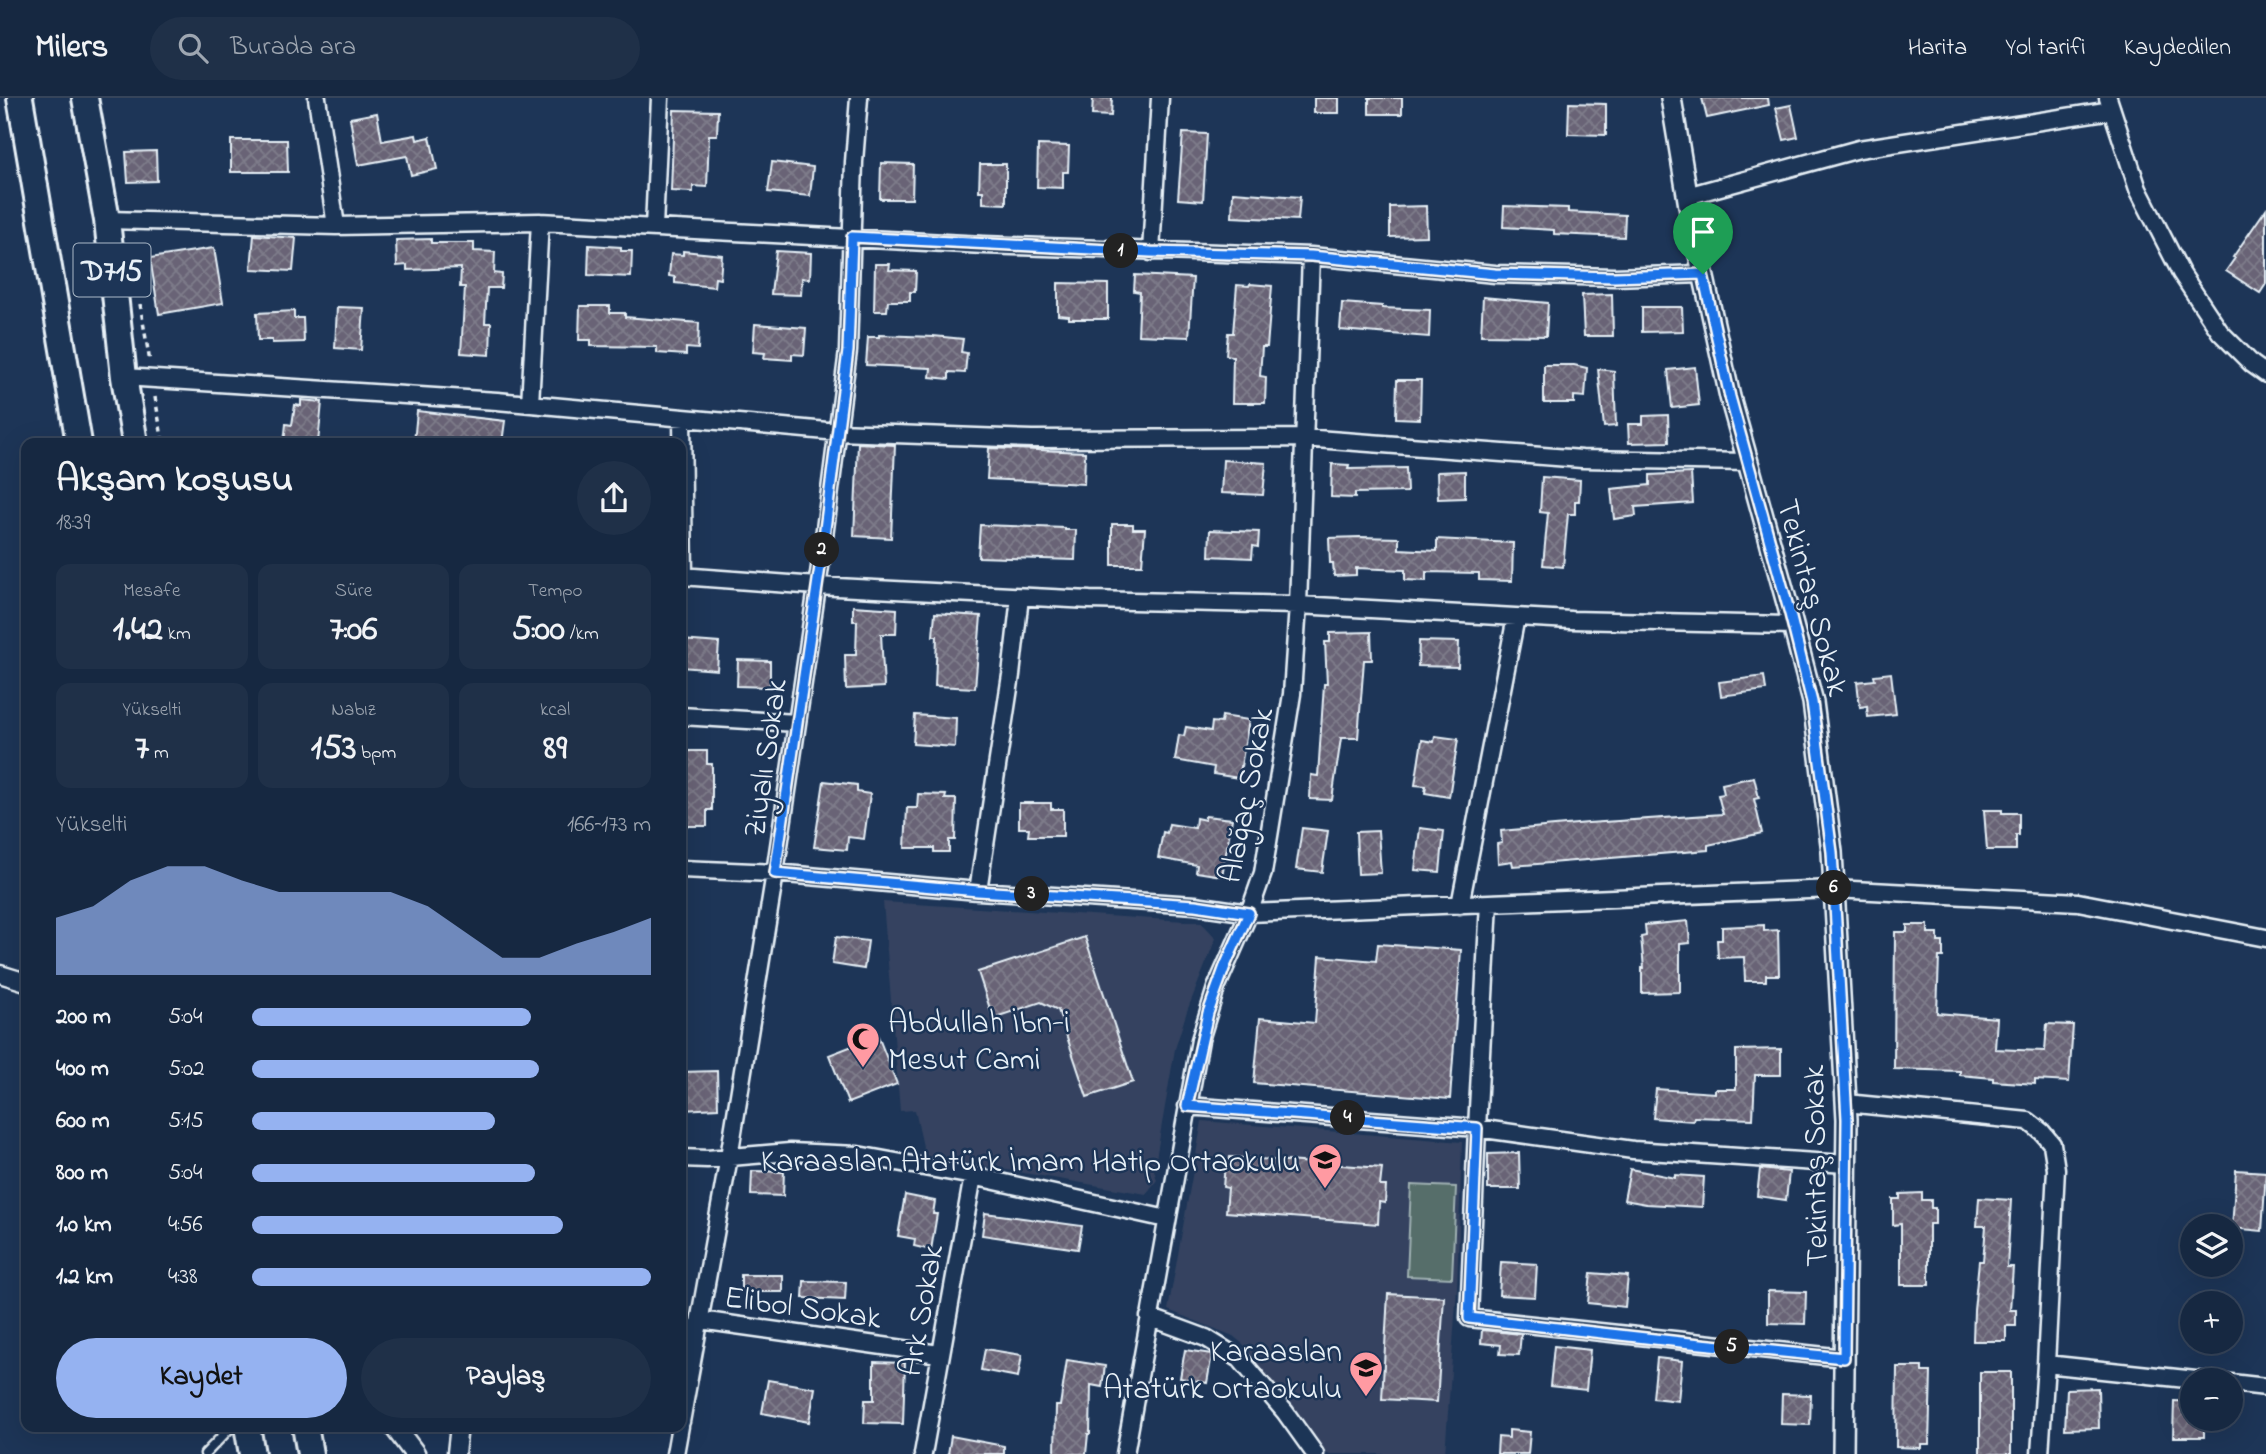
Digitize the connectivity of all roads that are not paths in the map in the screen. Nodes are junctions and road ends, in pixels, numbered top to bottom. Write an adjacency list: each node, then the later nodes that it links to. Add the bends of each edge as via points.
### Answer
1 (20, 98): 23 (highway, D715)
2 (85, 98): 10 (highway, D715)
3 (317, 98): 12 (street)
4 (660, 98): 13 (street)
5 (859, 98): 14 (street, Ziyalı Sokak)
6 (1160, 98): 15 (street)
7 (1671, 98): 9 (street, Tekintaş Sokak)
8 (2110, 104): 9 (street, via 1859,149); 18 (street, via 2138,189 2181,273 2220,332)
9 (1687, 196): 17 (street, Tekintaş Sokak)
10 (107, 220): 12 (street); 19 (highway, D715)
11 (540, 222): 12 (street); 13 (street); 20 (street)
12 (336, 226)
13 (654, 228): 14 (street)
14 (852, 237): 15 (street); 22 (street, Ziyalı Sokak, via 848,351)
15 (1151, 252): 16 (street)
16 (1311, 256): 17 (street, via 1495,274); 26 (street, Alağaç Sokak)
17 (1703, 274): 27 (street, Tekintaş Sokak)
18 (2266, 374)
19 (124, 377): 20 (street); 24 (highway, D715)
20 (530, 404): 21 (street)
21 (682, 418): 22 (street); 25 (street)
22 (838, 432): 26 (street, via 1032,439); 29 (street, Ziyalı Sokak)
23 (78, 438)
24 (134, 438)
25 (682, 438)
26 (1303, 438): 27 (street, via 1582,459); 31 (street, Alağaç Sokak)
27 (1748, 462): 33 (street, Tekintaş Sokak)
28 (686, 576): 29 (street)
29 (817, 586): 30 (street); 35 (street, Ziyalı Sokak)
30 (1020, 597): 31 (street); 39 (street)
31 (1298, 605): 32 (street); 42 (street, Alağaç Sokak, via 1292,694 1263,873)
32 (1516, 617): 33 (street); 41 (street)
33 (1793, 625): 38 (street, Tekintaş Sokak, via 1812,702)
34 (686, 716): 35 (street)
35 (797, 723): 37 (street, Ziyalı Sokak)
36 (686, 869): 37 (street)
37 (775, 873): 39 (street); 49 (street, Ziyalı Sokak)
38 (1834, 889): 40 (street); 43 (street, via 2078,902); 46 (street, Tekintaş Sokak)
39 (978, 891): 42 (street, via 1195,905)
40 (1489, 903): 41 (street); 48 (street)
41 (1460, 905): 42 (street)
42 (1249, 913): 47 (street, Alağaç Sokak, via 1208,1013)
43 (2266, 938)
44 (0, 974): 45 (street)
45 (21, 980)
46 (1846, 1103): 51 (street, Tekintaş Sokak); 58 (street, via 2028,1121 2052,1144 2056,1169)
47 (1187, 1106): 48 (street); 53 (street, Alağaç Sokak)
48 (1477, 1128): 51 (street, via 1633,1150); 57 (street, via 1469,1318)
49 (729, 1157): 50 (street); 52 (street, via 847,1154); 55 (street, Ziyalı Sokak)
50 (686, 1158)
51 (1846, 1164): 57 (street, Tekintaş Sokak)
52 (973, 1176): 53 (street); 56 (street, Ark Sokak)
53 (1167, 1219): 54 (street, Alağaç Sokak)
54 (1149, 1317): 77 (street, Alağaç Sokak); 78 (street, via 1206,1338 1240,1359)
55 (700, 1320): 56 (street, Elibol Sokak); 62 (street, Ziyalı Sokak)
56 (939, 1354): 76 (street, Ark Sokak)
57 (1844, 1358): 79 (street, Tekintaş Sokak)
58 (2046, 1364): 59 (street); 80 (street)
59 (2180, 1378)
60 (2243, 1384): 61 (street)
61 (2266, 1387)
62 (686, 1393)
63 (226, 1432): 69 (lane)
64 (248, 1432): 70 (highway)
65 (306, 1432): 71 (highway)
66 (398, 1432): 72 (street)
67 (458, 1432): 73 (street)
68 (679, 1432): 75 (street, Ziyalı Sokak)
69 (205, 1454)
70 (252, 1454)
71 (310, 1454)
72 (415, 1454)
73 (455, 1454): 74 (street)
74 (462, 1454)
75 (675, 1454)
76 (923, 1454)
77 (1125, 1454)
78 (1315, 1454)
79 (1843, 1454)
80 (2040, 1454)

